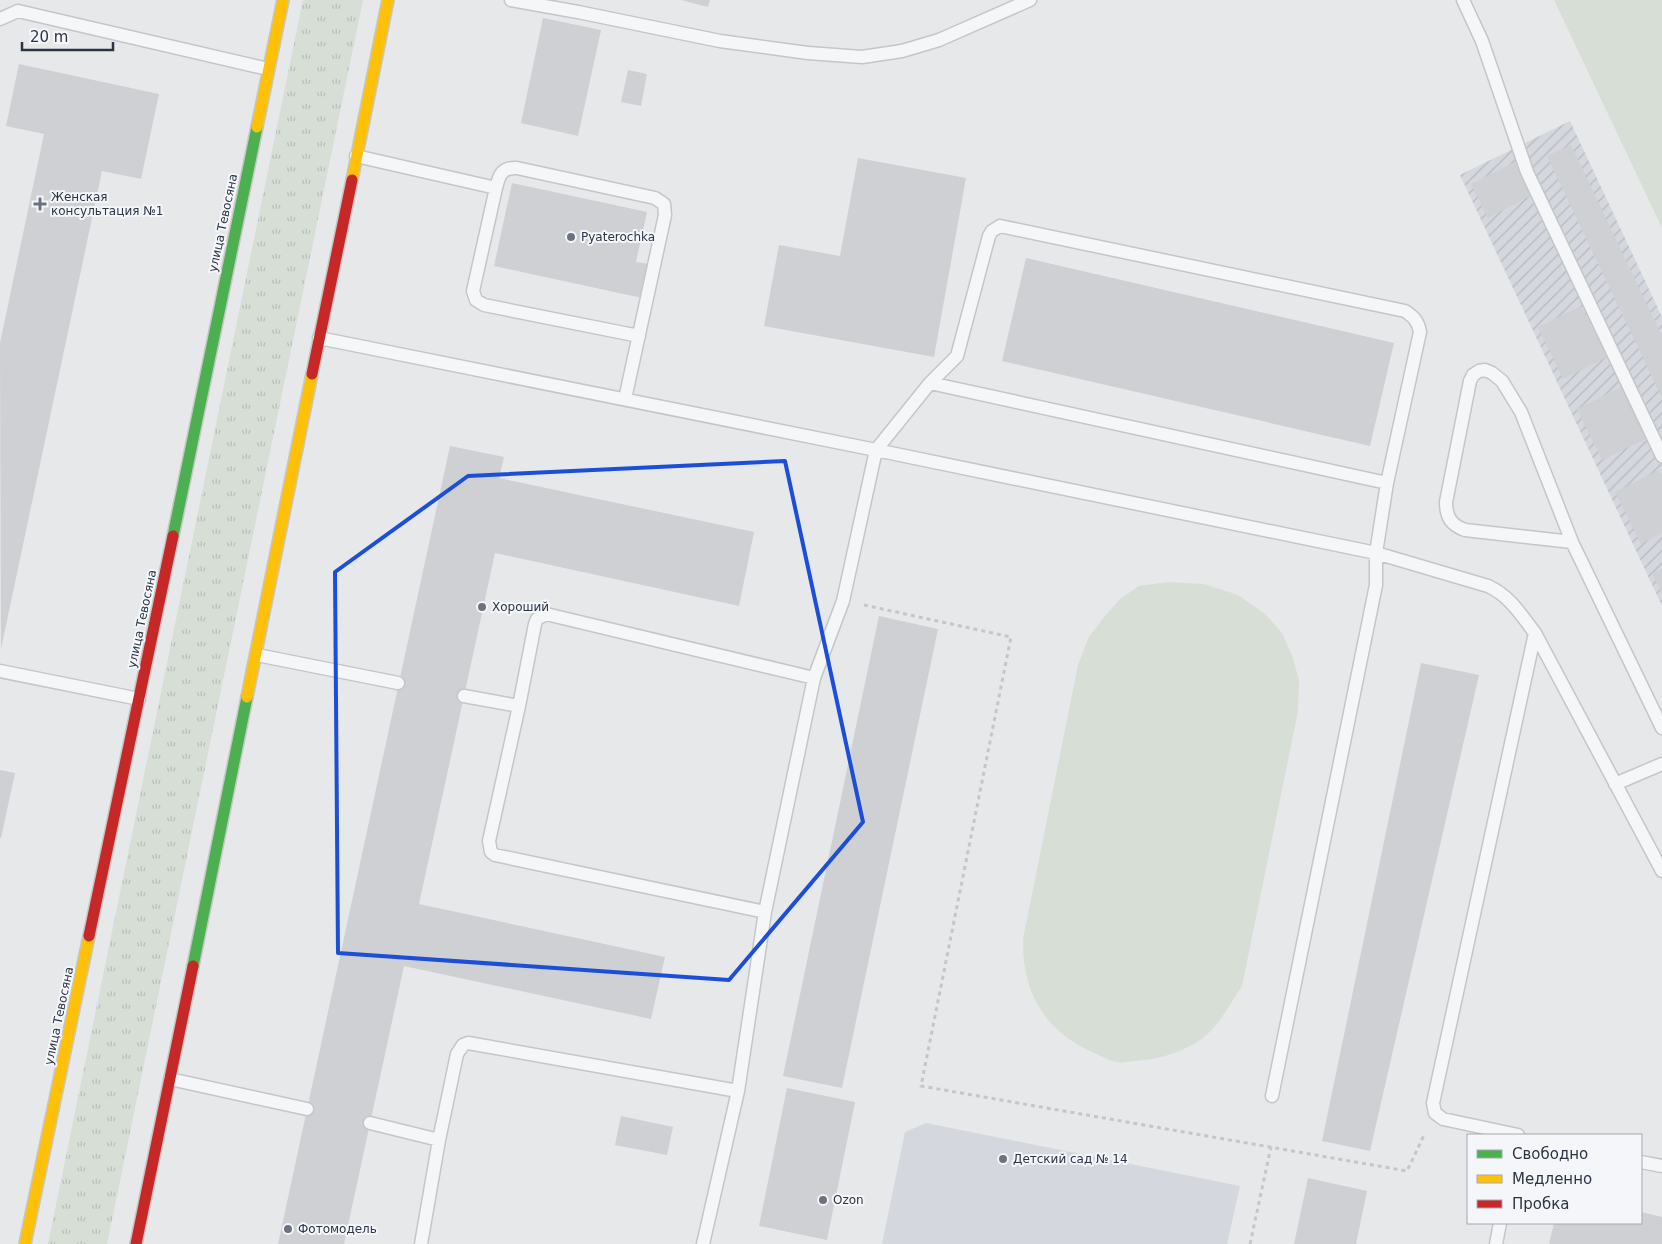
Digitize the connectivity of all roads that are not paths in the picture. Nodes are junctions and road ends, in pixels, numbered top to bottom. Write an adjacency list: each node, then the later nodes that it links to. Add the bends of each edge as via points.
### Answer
1 (283, 0): 9 (main road, улица Тевосяна)
2 (388, 0): 10 (main road)
3 (511, 0): 7 (lane)
4 (1030, 0): 7 (lane, via 939,40 902,51 862,57 720,41)
5 (1463, 0): 17 (lane, via 1482,41 1528,172)
6 (19, 6): 8 (lane); 9 (lane)
7 (579, 6)
8 (0, 19)
9 (268, 69): 27 (main road, улица Тевосяна)
10 (356, 156): 11 (lane); 13 (main road)
11 (496, 188): 12 (lane, via 473,291 476,300 484,305); 12 (lane, via 500,173 513,167 655,198 664,204 666,215)
12 (639, 336): 15 (lane)
13 (319, 338): 15 (lane); 22 (main road)
14 (930, 383): 16 (lane); 18 (lane); 18 (lane, via 957,356 989,236 1000,226 1405,311 1418,322 1420,332)
15 (625, 400): 16 (lane)
16 (876, 450): 20 (lane); 24 (lane, via 843,601)
17 (1662, 456)
18 (1387, 483): 20 (lane)
19 (1572, 542): 19 (lane, via 1521,412 1502,381 1486,370 1479,371 1470,381 1446,502 1450,520 1465,530); 29 (lane)
20 (1376, 553): 21 (lane, via 1500,591); 36 (lane, via 1376,585)
21 (1535, 633): 31 (lane); 39 (lane, via 1433,1108 1443,1119)
22 (257, 655): 25 (lane); 34 (main road)
23 (0, 671): 27 (lane)
24 (814, 678): 28 (lane, via 546,614 535,624); 33 (lane)
25 (398, 683)
26 (464, 696): 28 (lane)
27 (139, 699): 44 (main road, улица Тевосяна)
28 (519, 706): 33 (lane, via 489,841 491,852)
29 (1662, 728)
30 (1662, 764): 31 (lane)
31 (1615, 784): 32 (lane)
32 (1662, 871)
33 (765, 912): 35 (lane)
34 (170, 1079): 37 (lane); 45 (main road)
35 (738, 1091): 40 (lane, via 468,1043 457,1054); 47 (lane)
36 (1272, 1096)
37 (307, 1109)
38 (370, 1123): 40 (lane)
39 (1513, 1134)
40 (439, 1140): 46 (lane)
41 (1642, 1162): 42 (lane)
42 (1662, 1166)
43 (1500, 1224): 48 (lane)
44 (25, 1244)
45 (136, 1244)
46 (421, 1244)
47 (703, 1244)
48 (1496, 1244)

